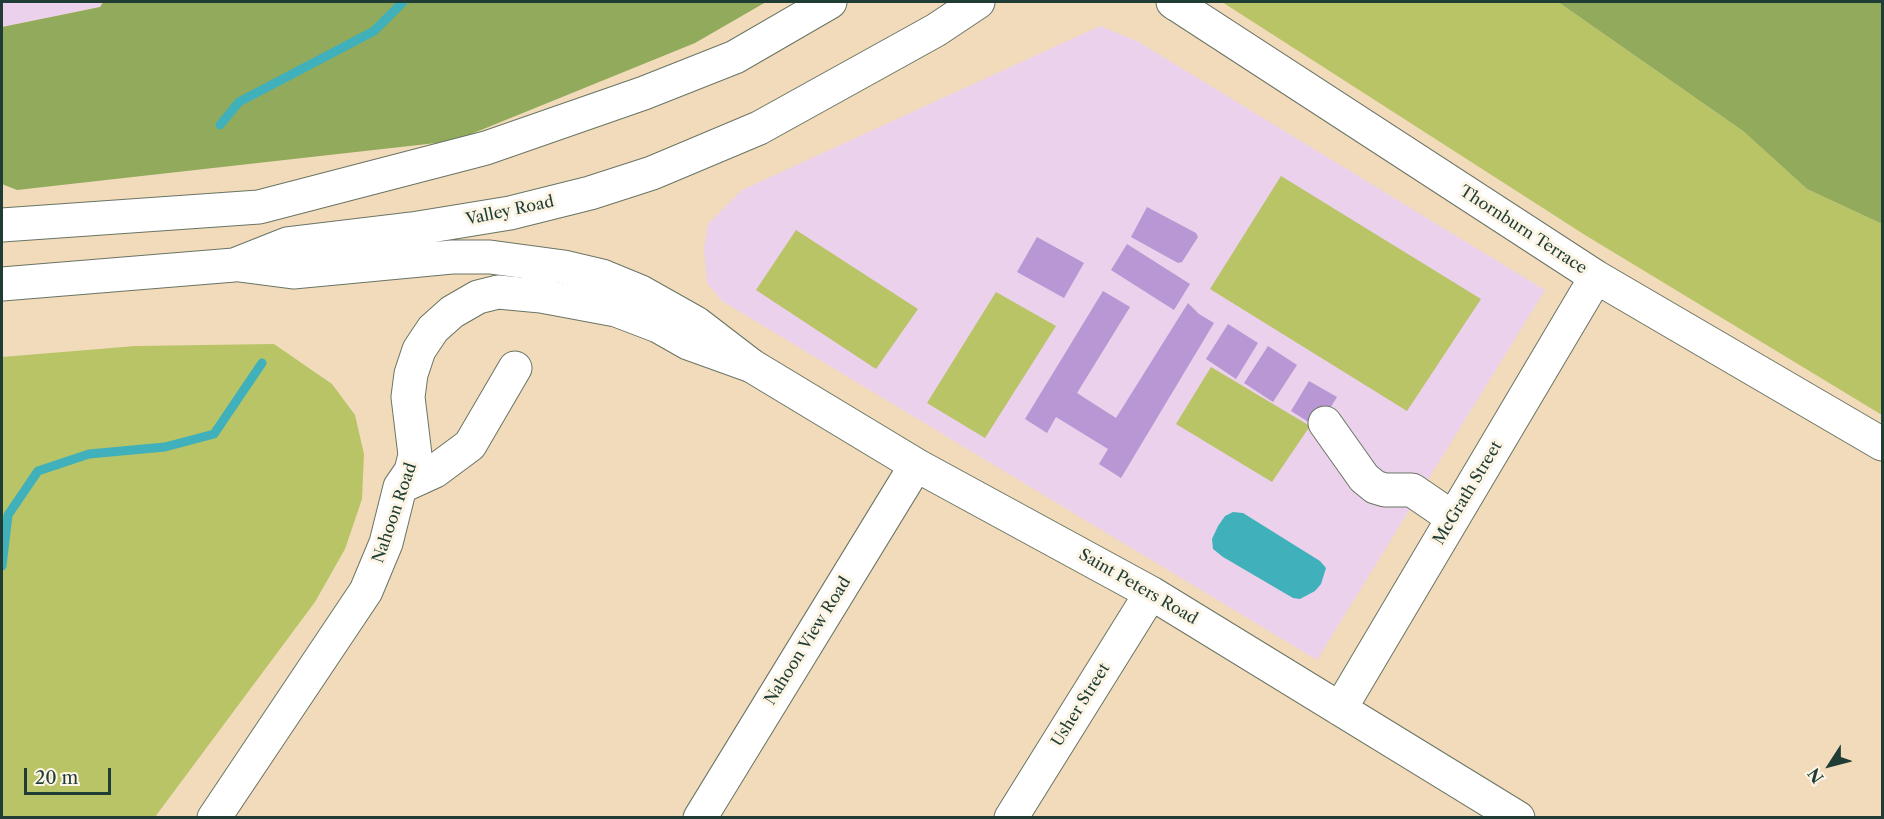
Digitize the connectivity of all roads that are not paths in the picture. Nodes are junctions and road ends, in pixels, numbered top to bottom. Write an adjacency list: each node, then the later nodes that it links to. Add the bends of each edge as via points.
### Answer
1 (830, 2): 5 (main road)
2 (845, 2): 5 (main road)
3 (978, 2): 7 (main road, Valley Road, via 799,107 722,145 652,172 510,213 287,244)
4 (1174, 2): 8 (main road, Thornburn Terrace)
5 (800, 20): 6 (main road, via 735,57 574,118 486,148 259,207)
6 (2, 225)
7 (234, 265): 9 (main road, Valley Road); 10 (main road, via 293,272 490,257 564,267 602,276 641,292 696,323)
8 (1596, 277): 13 (main road, Thornburn Terrace); 16 (main road, McGrath Street)
9 (2, 284)
10 (752, 366): 14 (main road, Saint Peters Road); 15 (main road, Nahoon Road, via 688,344 658,326 616,310 517,292 478,297 452,312 419,350 408,397 415,455 411,471)
11 (515, 369): 15 (main road, via 470,445 435,471)
12 (1325, 423): 16 (main road, via 1364,478 1375,487 1412,490)
13 (1882, 444)
14 (916, 465): 17 (main road, Saint Peters Road); 20 (main road, Nahoon View Road)
15 (400, 487): 19 (main road, Nahoon Road, via 386,543 366,591)
16 (1453, 518): 18 (main road, McGrath Street)
17 (1151, 592): 18 (main road, Saint Peters Road); 21 (main road, Usher Street)
18 (1340, 709): 22 (main road, Saint Peters Road)
19 (214, 818)
20 (700, 818)
21 (1011, 818)
22 (1518, 818)

